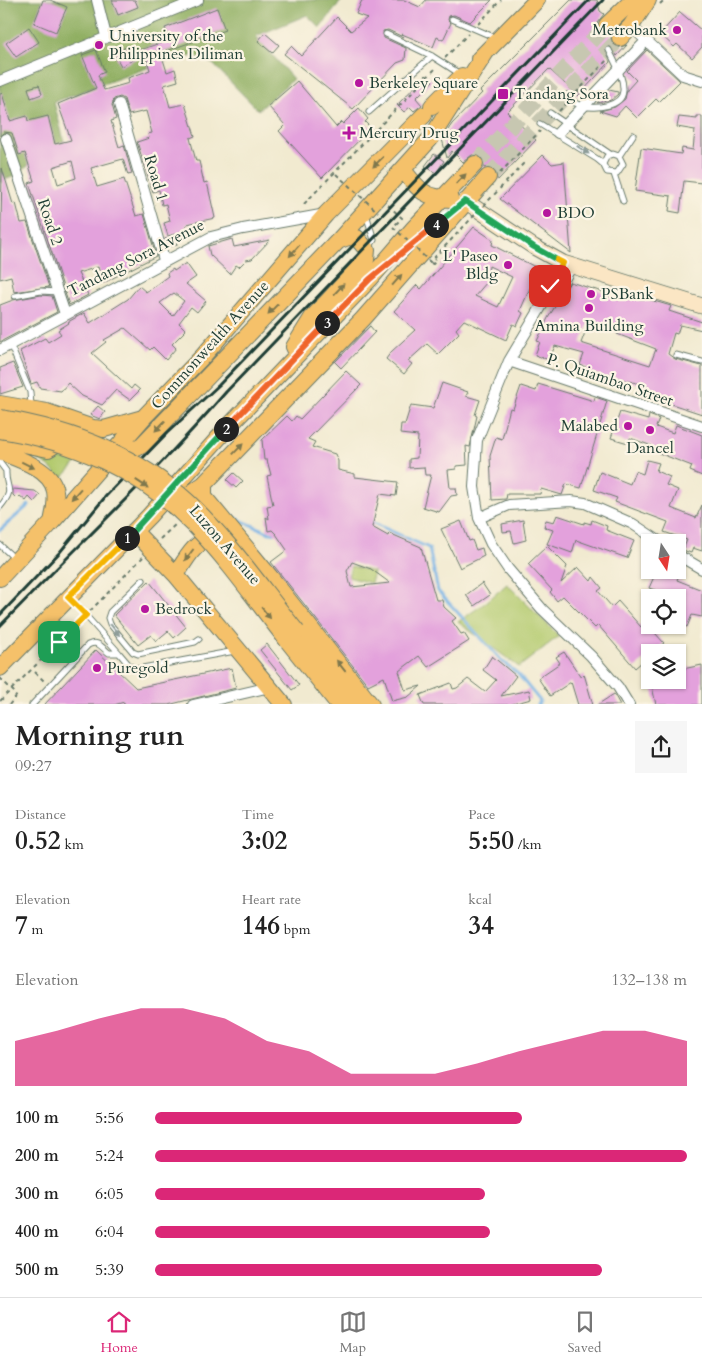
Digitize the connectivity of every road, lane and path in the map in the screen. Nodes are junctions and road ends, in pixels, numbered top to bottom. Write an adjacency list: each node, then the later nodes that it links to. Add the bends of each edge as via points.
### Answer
1 (97, 0): 12 (street)
2 (198, 0): 12 (street)
3 (501, 0): 10 (path)
4 (537, 0): 14 (main road, Commonwealth Avenue)
5 (633, 0): 8 (main road)
6 (648, 0): 9 (main road)
7 (452, 19): 10 (lane)
8 (607, 25)
9 (632, 26): 13 (main road); 15 (street)
10 (474, 28): 14 (lane); 19 (path)
11 (386, 34): 18 (lane)
12 (106, 36): 22 (street)
13 (620, 38)
14 (498, 39): 17 (main road, Commonwealth Avenue)
15 (646, 40): 20 (street); 23 (street, via 683,75)
16 (609, 50): 20 (lane)
17 (486, 52): 21 (main road, Commonwealth Avenue); 40 (main road, via 431,138)
18 (432, 56): 19 (lane); 27 (lane)
19 (441, 62): 21 (lane); 36 (path)
20 (618, 70): 26 (street); 26 (lane, via 623,84 620,100 614,104)
21 (463, 75): 49 (main road, Commonwealth Avenue, one-way to 49)
22 (0, 81)
23 (702, 81)
24 (566, 95): 26 (lane)
25 (120, 104): 54 (street, Road 1)
26 (583, 107): 30 (street)
27 (369, 112)
28 (550, 113): 30 (lane)
29 (540, 124): 31 (lane)
30 (566, 124): 31 (street); 34 (lane)
31 (558, 133): 39 (lane, one-way to 39)
32 (633, 135): 35 (lane)
33 (6, 139): 58 (street, Road 2)
34 (610, 154): 35 (lane); 39 (lane)
35 (619, 156): 41 (lane, via 622,168)
36 (348, 159): 47 (path); 48 (path, bridge, via 336,174)
37 (521, 162): 55 (path, bridge, via 523,164)
38 (475, 164): 43 (main road, one-way to 38)
39 (603, 164): 41 (lane, via 605,170)
40 (403, 170): 43 (main road); 48 (main road)
41 (614, 174): 45 (lane)
42 (488, 177): 44 (main road)
43 (434, 195): 44 (main road); 50 (main road); 50 (main road, via 420,198 420,214)
44 (465, 201): 56 (main road); 57 (main road); 79 (main road, one-way to 44, via 363,319)
45 (623, 201)
46 (387, 203): 55 (path, bridge, via 402,218 393,227)
47 (304, 204)
48 (371, 212): 51 (main road); 52 (lane, via 374,240)
49 (326, 214): 54 (street, Tandang Sora Avenue, via 211,237); 71 (main road, Commonwealth Avenue, one-way to 71, via 204,355)
50 (414, 228): 57 (main road)
51 (338, 242): 52 (main road, via 346,237 355,237); 77 (main road, one-way to 77, via 142,445)
52 (367, 250): 67 (main road, one-way to 52, via 312,318 365,262)
53 (434, 259): 55 (path, bridge, via 433,264)
54 (164, 260): 61 (street, Tandang Sora Avenue)
55 (430, 262)
56 (567, 265): 60 (main road); 65 (street, via 550,286 547,297)
57 (370, 279): 67 (main road)
58 (58, 292): 59 (lane, via 41,291); 61 (street, Road 2)
59 (15, 296)
60 (702, 306)
61 (65, 314): 62 (street, Tandang Sora Avenue)
62 (10, 344): 63 (street, Tandang Sora Avenue); 69 (lane)
63 (0, 350)
64 (676, 355): 66 (lane)
65 (509, 361): 72 (street, P. Quiambao Street); 82 (street, via 477,440 474,487)
66 (702, 362)
67 (280, 371): 81 (main road)
68 (0, 404): 69 (main road)
69 (39, 411): 71 (main road, via 104,429); 74 (main road, via 59,429 58,441 52,448)
70 (0, 418): 97 (main road, Luzon Avenue, bridge, via 62,432 100,445 172,489 217,532)
71 (143, 418): 77 (main road, Commonwealth Avenue)
72 (702, 426)
73 (0, 430): 97 (main road, Luzon Avenue, one-way to 97, bridge, via 53,441 95,456 160,495 205,537)
74 (0, 439)
75 (0, 452): 83 (main road, one-way to 83, via 32,466 50,479 56,495)
76 (0, 464): 78 (lane, via 6,471)
77 (96, 471): 83 (main road, Commonwealth Avenue, one-way to 83)
78 (3, 478): 80 (lane, via 10,491)
79 (204, 484): 81 (main road, via 164,513); 86 (main road, Luzon Avenue, via 204,497)
80 (0, 507)
81 (149, 516): 84 (main road)
82 (479, 518): 85 (street, via 509,504 571,501 585,503); 114 (street, via 508,569 542,609 591,656)
83 (52, 522): 89 (main road, Commonwealth Avenue)
84 (134, 531): 88 (main road); 95 (main road)
85 (648, 534)
86 (240, 539): 92 (main road, one-way to 92, via 226,536 207,538 188,554); 113 (main road, Luzon Avenue, one-way to 86)
87 (0, 545): 89 (lane)
88 (152, 548): 92 (main road); 96 (path)
89 (16, 560): 93 (main road, Commonwealth Avenue)
90 (686, 560): 91 (street)
91 (702, 569)
92 (176, 574): 99 (main road)
93 (0, 578)
94 (143, 580): 98 (lane, one-way to 98, via 110,612 108,618 133,652 142,655)
95 (68, 597): 96 (lane); 101 (main road)
96 (86, 615): 100 (lane); 106 (path)
97 (292, 636): 111 (main road, Luzon Avenue); 112 (main road, Luzon Avenue)
98 (199, 639)
99 (240, 650): 100 (lane, via 145,669 130,666); 105 (main road)
100 (119, 653): 104 (lane, via 109,653 98,643 88,644)
101 (0, 668)
102 (35, 672): 104 (path)
103 (0, 678): 107 (path, bridge, via 17,695)
104 (50, 686): 108 (lane)
105 (270, 687): 109 (street); 110 (main road)
106 (0, 701)
107 (9, 704)
108 (32, 704)
109 (193, 704)
110 (284, 704)
111 (339, 704)
112 (355, 704)
113 (371, 704)
114 (629, 704)

